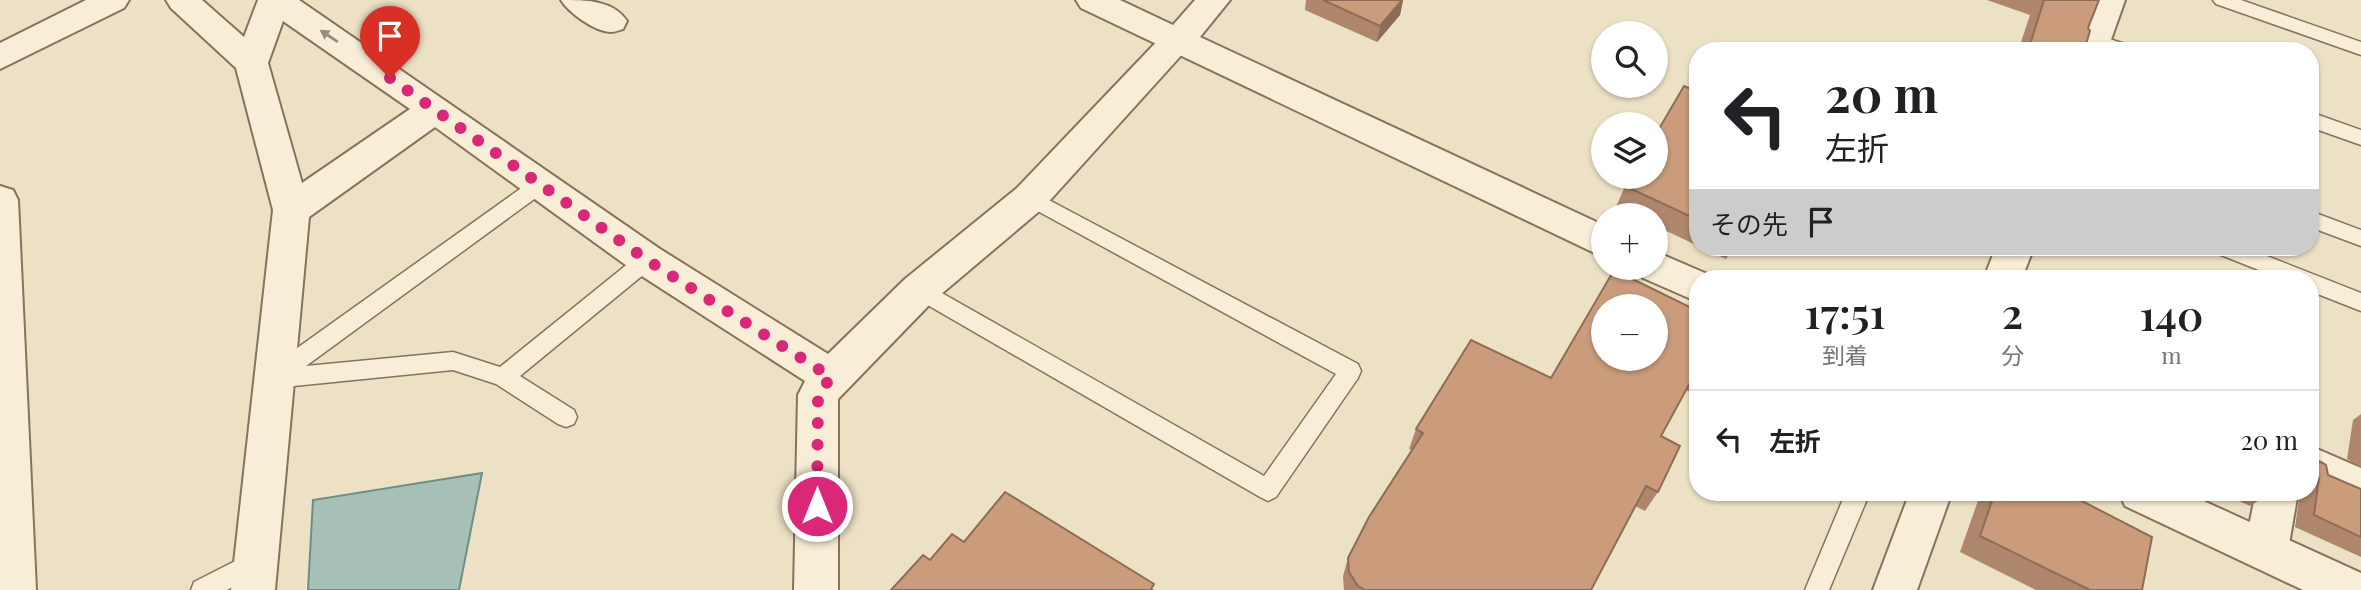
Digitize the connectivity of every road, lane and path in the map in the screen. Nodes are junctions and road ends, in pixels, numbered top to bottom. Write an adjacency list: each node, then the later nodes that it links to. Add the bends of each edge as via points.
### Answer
1 (113, 0): 12 (street)
2 (182, 0): 14 (street)
3 (275, 0): 14 (street); 15 (street, one-way to 3)
4 (577, 0): 9 (street)
5 (1092, 0): 10 (street)
6 (1214, 0): 10 (street)
7 (2109, 0): 11 (street)
8 (2222, 0): 13 (lane)
9 (611, 21)
10 (1178, 40): 19 (street); 23 (street)
11 (2093, 42)
12 (4, 48)
13 (2361, 49)
14 (251, 63): 21 (street)
15 (435, 109): 18 (street); 21 (street)
16 (2319, 122): 17 (lane)
17 (2361, 138)
18 (541, 184): 26 (street); 35 (lane)
19 (1030, 198): 31 (street); 31 (lane, via 1350,371 1268,490)
20 (0, 200): 45 (street)
21 (290, 210): 35 (street)
22 (2319, 222): 24 (lane)
23 (1591, 236)
24 (2361, 238)
25 (2246, 256): 27 (lane)
26 (647, 260): 33 (lane); 34 (street)
27 (2281, 270)
28 (1668, 273): 29 (street)
29 (1689, 283)
30 (2319, 286): 32 (lane)
31 (919, 290): 34 (street)
32 (2361, 302)
33 (503, 377): 35 (lane, via 453,361); 36 (lane)
34 (831, 377): 47 (street, via 818,395)
35 (272, 379): 44 (street)
36 (566, 417)
37 (2319, 469): 38 (street)
38 (2361, 488)
39 (1854, 501): 48 (lane)
40 (1928, 501): 49 (street)
41 (2160, 501): 43 (street)
42 (2275, 501): 43 (street)
43 (2266, 550): 50 (street)
44 (255, 575): 46 (lane)
45 (14, 590)
46 (203, 590)
47 (816, 590)
48 (1818, 590)
49 (1895, 590)
50 (2350, 590)

